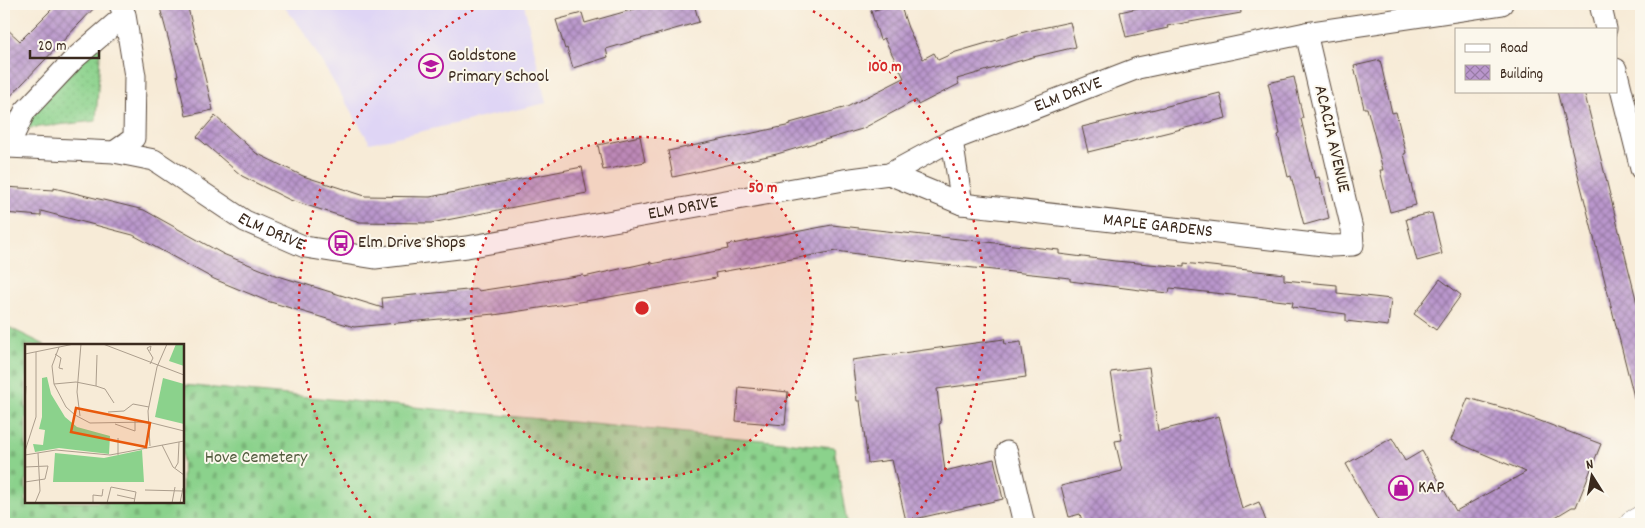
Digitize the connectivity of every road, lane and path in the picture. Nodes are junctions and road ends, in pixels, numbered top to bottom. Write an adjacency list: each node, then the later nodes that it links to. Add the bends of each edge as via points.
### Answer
1 (1502, 4): 5 (street, ELM DRIVE)
2 (1600, 4): 4 (street)
3 (122, 10): 8 (street, via 25,111); 9 (street, via 135,76 134,138)
4 (1606, 28)
5 (1306, 34): 7 (street, ELM DRIVE, via 1138,68); 13 (street, ACACIA AVENUE, via 1352,229)
6 (1618, 77): 10 (street)
7 (952, 140): 11 (street, ELM DRIVE); 12 (street)
8 (6, 147): 9 (street, ELM DRIVE)
9 (114, 152): 11 (street, ELM DRIVE, via 154,160 245,222 305,247 375,258 467,247)
10 (1641, 169)
11 (889, 174): 12 (street, MAPLE GARDENS)
12 (962, 204): 13 (street, MAPLE GARDENS, via 1332,246)
13 (1353, 245)
14 (1007, 452): 16 (street)
15 (1641, 520): 17 (main road)
16 (1024, 524)
17 (1634, 524)

